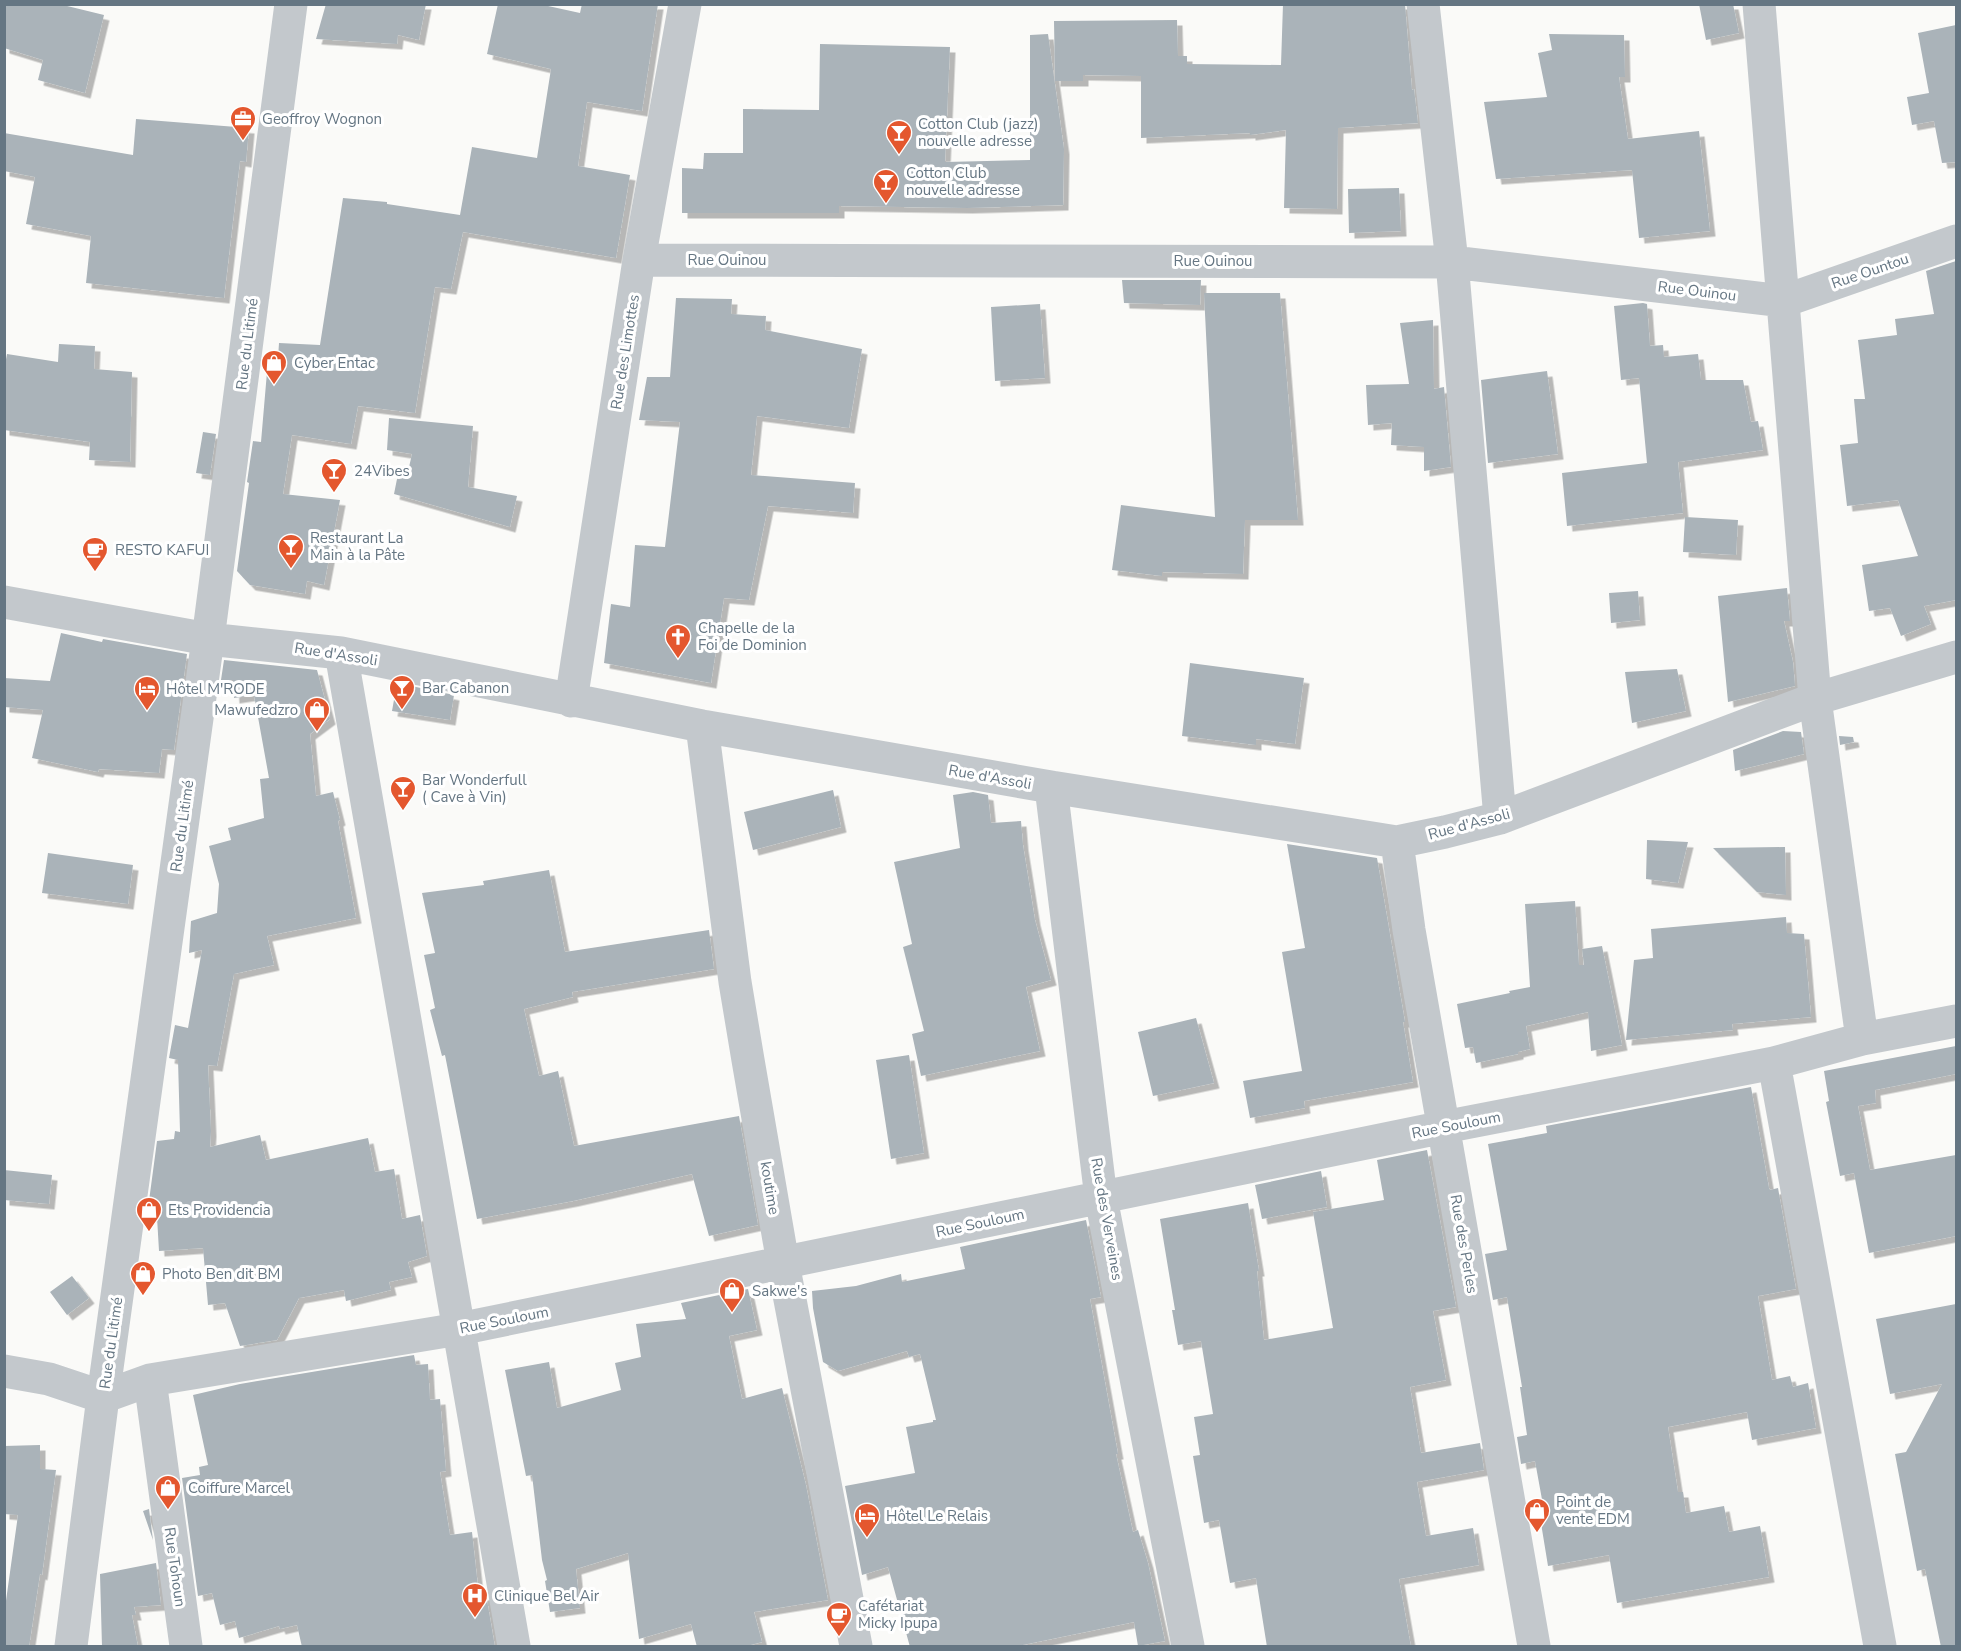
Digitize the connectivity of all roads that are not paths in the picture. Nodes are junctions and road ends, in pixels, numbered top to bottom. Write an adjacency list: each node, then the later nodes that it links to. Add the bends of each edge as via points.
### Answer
1 (291, 4): 10 (street, Rue du Litimé)
2 (684, 4): 6 (street, Rue des Limottes)
3 (1423, 4): 7 (street)
4 (1759, 4): 8 (street)
5 (1956, 241): 8 (street, Rue Ountou)
6 (639, 260): 7 (street, Rue Ouinou); 14 (street, Rue des Limottes)
7 (1452, 262): 8 (street, Rue Ouinou); 17 (street)
8 (1784, 301): 13 (street)
9 (4, 602): 10 (street, Rue d'Assoli)
10 (208, 639): 11 (street, Rue d'Assoli); 28 (street, Rue du Litimé)
11 (341, 653): 14 (street, Rue d'Assoli); 25 (street)
12 (1956, 657): 13 (street, Rue d'Assoli)
13 (1815, 699): 17 (street, Rue d'Assoli); 20 (street)
14 (571, 700): 15 (street, Rue d'Assoli)
15 (702, 726): 16 (street, Rue d'Assoli); 24 (street, koutime, via 735,982)
16 (1051, 787): 18 (street, Rue d'Assoli); 23 (street, Rue des Verveines)
17 (1500, 818): 18 (street, Rue d'Assoli)
18 (1397, 842): 22 (street, Rue des Perles)
19 (1956, 1021): 20 (street, Rue Souloum)
20 (1862, 1040): 21 (street, Rue Souloum)
21 (1774, 1063): 22 (street, Rue Souloum); 35 (street)
22 (1444, 1127): 23 (street, Rue Souloum); 34 (street, Rue des Perles)
23 (1101, 1198): 24 (street, Rue Souloum); 33 (street, Rue des Verveines)
24 (783, 1263): 25 (street, Rue Souloum); 32 (street, koutime)
25 (459, 1329): 27 (street, Rue Souloum); 31 (street)
26 (4, 1371): 28 (street)
27 (150, 1380): 28 (street, Rue Souloum); 30 (street, Rue Tohoun)
28 (103, 1397): 29 (street, Rue du Litimé)
29 (71, 1647)
30 (186, 1647)
31 (514, 1647)
32 (856, 1647)
33 (1188, 1647)
34 (1534, 1647)
35 (1880, 1647)

